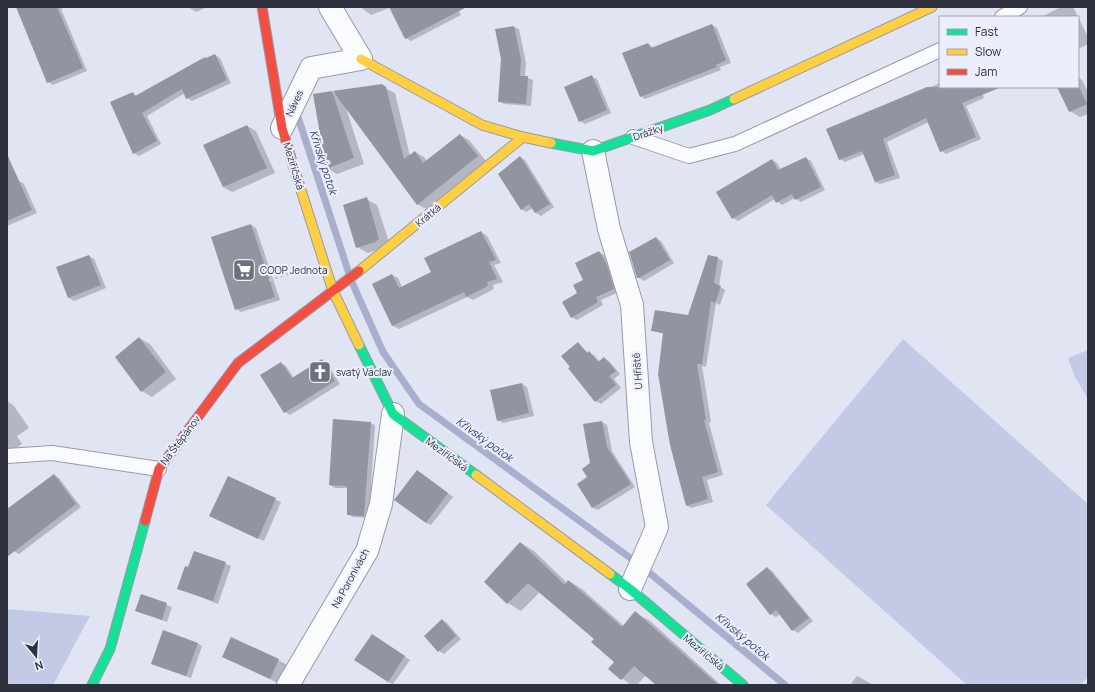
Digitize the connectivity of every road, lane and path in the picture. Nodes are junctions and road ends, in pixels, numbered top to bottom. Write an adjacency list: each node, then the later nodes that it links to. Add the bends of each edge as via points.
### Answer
1 (262, 7): 8 (street, Náves)
2 (330, 7): 7 (street)
3 (932, 7): 10 (street, Drážky, via 710,110)
4 (1020, 7): 5 (lane)
5 (1004, 16)
6 (939, 50): 10 (lane, via 735,144 689,156)
7 (361, 59): 8 (street, Náves, via 311,68); 9 (street, via 482,125)
8 (282, 128): 14 (street, Meziříčská)
9 (523, 136): 11 (street); 14 (street, Krátká, via 356,275)
10 (632, 137): 11 (street, Drážky)
11 (592, 151): 18 (street, U Hřiště, via 608,229 632,305 641,442 657,527)
12 (304, 268): 13 (path)
13 (269, 280)
14 (333, 291): 15 (street, Meziříčská); 17 (street, Na Štěpánov, via 238,363)
15 (393, 414): 18 (street, Meziříčská); 20 (street, Na Poronivách, via 381,504 367,550)
16 (7, 456): 17 (lane, via 52,454)
17 (159, 469): 19 (street, Na Štěpánov, via 110,649)
18 (633, 583): 21 (street, Meziříčská)
19 (92, 685)
20 (288, 685)
21 (743, 685)

